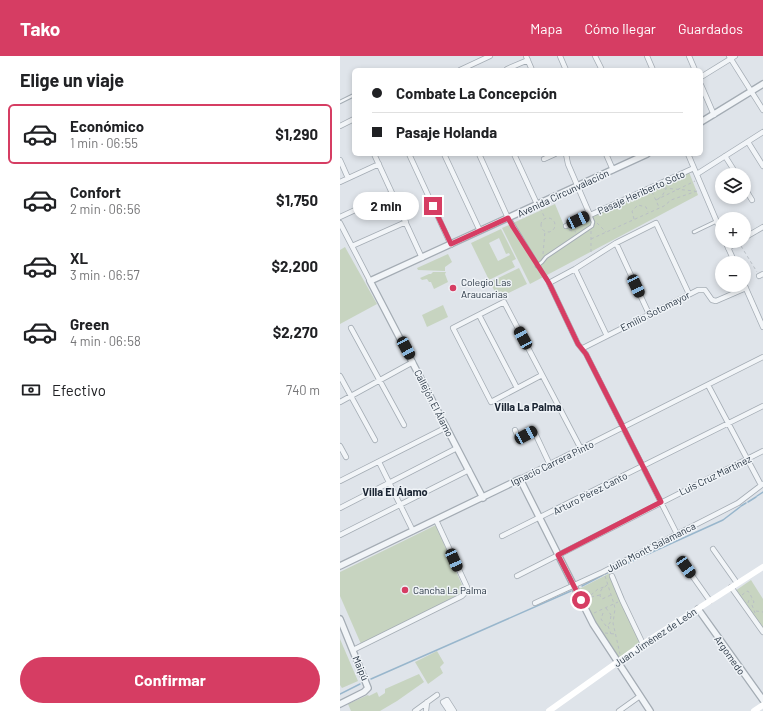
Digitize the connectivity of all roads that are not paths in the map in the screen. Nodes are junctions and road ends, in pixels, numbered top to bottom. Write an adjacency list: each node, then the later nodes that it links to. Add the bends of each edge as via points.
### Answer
1 (490, 56): 8 (street)
2 (560, 56): 13 (street)
3 (595, 56): 14 (street)
4 (647, 56): 15 (street)
5 (689, 56): 16 (street)
6 (732, 57): 17 (street); 20 (street)
7 (527, 58): 11 (street); 12 (street)
8 (472, 64): 9 (street); 10 (street)
9 (464, 68)
10 (474, 68)
11 (509, 68)
12 (531, 68)
13 (565, 68)
14 (601, 68)
15 (652, 68)
16 (694, 68)
17 (703, 76)
18 (763, 84): 20 (street)
19 (703, 90): 24 (street)
20 (752, 92): 23 (street); 24 (street)
21 (352, 97): 22 (lane)
22 (340, 102)
23 (763, 110)
24 (714, 115): 26 (street)
25 (352, 120): 27 (street)
26 (703, 121)
27 (340, 126)
28 (763, 132): 29 (street, Pasaje Heriberto Soto)
29 (748, 142): 40 (street, Pasaje Heriberto Soto); 44 (street)
30 (375, 156): 43 (street)
31 (410, 156): 67 (street)
32 (445, 156): 63 (street)
33 (480, 156): 57 (street)
34 (515, 156): 53 (street)
35 (551, 156): 41 (street)
36 (566, 156): 51 (street)
37 (607, 156): 47 (street)
38 (641, 156): 47 (street, Avenida Circunvalación)
39 (689, 156): 45 (street)
40 (725, 156): 46 (street); 48 (street, Pasaje Heriberto Soto)
41 (544, 159)
42 (340, 160): 49 (street)
43 (379, 164): 49 (street); 52 (street)
44 (763, 166)
45 (694, 168): 48 (street); 54 (street, Pasaje Heriberto Soto)
46 (733, 168)
47 (613, 170): 51 (street, Avenida Circunvalación)
48 (698, 176): 55 (street)
49 (348, 178): 50 (street)
50 (340, 182)
51 (577, 186): 53 (street, Avenida Circunvalación); 54 (street)
52 (392, 193): 56 (street); 58 (street)
53 (537, 204): 57 (street, Avenida Circunvalación)
54 (591, 216): 61 (street, Pasaje Heriberto Soto); 72 (lane, via 592,226 546,256)
55 (715, 216)
56 (340, 217)
57 (508, 218): 63 (street, Avenida Circunvalación); 72 (lane)
58 (406, 222): 68 (street); 71 (street)
59 (715, 222): 64 (lane)
60 (340, 223): 68 (street, Callejón El Álamo)
61 (566, 226)
62 (763, 227): 65 (street)
63 (480, 231): 67 (street, Avenida Circunvalación)
64 (694, 232)
65 (751, 234)
66 (616, 243): 73 (street); 78 (street, via 656,222); 79 (street)
67 (451, 244): 71 (street, Avenida Circunvalación)
68 (352, 246): 74 (street, Callejón El Álamo)
69 (728, 248): 70 (street)
70 (732, 256)
71 (422, 258): 74 (street, Avenida Circunvalación)
72 (537, 266): 75 (lane)
73 (575, 269): 75 (street); 83 (street)
74 (370, 281): 86 (street, Callejón El Álamo)
75 (549, 283): 84 (street, via 578,344)
76 (733, 292): 78 (street, Emilio Sotomayor, via 716,301 712,300 705,290)
77 (748, 292): 81 (street)
78 (689, 294): 79 (street, Emilio Sotomayor)
79 (649, 314): 83 (street, Emilio Sotomayor)
80 (479, 315): 87 (street, via 504,302); 91 (street); 91 (street, via 453,328 491,402)
81 (763, 327)
82 (351, 328): 89 (street)
83 (607, 336): 84 (street, Emilio Sotomayor)
84 (583, 348): 98 (street)
85 (763, 357): 90 (street, Ignacio Carrera Pinto)
86 (413, 362): 89 (street); 97 (street, Callejón El Álamo)
87 (542, 375): 91 (street); 103 (street)
88 (340, 376): 92 (street)
89 (380, 380): 92 (street); 96 (street)
90 (708, 385): 95 (street); 98 (street, Ignacio Carrera Pinto)
91 (517, 388)
92 (351, 396): 93 (street); 100 (street)
93 (340, 402)
94 (763, 406): 95 (street, Arturo Pérez Canto)
95 (729, 423): 106 (street); 109 (street, Arturo Pérez Canto)
96 (404, 425)
97 (447, 427): 102 (street, Callejón El Álamo); 107 (street)
98 (623, 428): 103 (street, Ignacio Carrera Pinto); 109 (street)
99 (515, 430): 108 (street, via 519,439 534,431)
100 (375, 440)
101 (340, 446): 105 (street)
102 (457, 448): 110 (street, Callejón El Álamo); 113 (street)
103 (581, 449): 108 (street, Ignacio Carrera Pinto)
104 (763, 451): 106 (street, Luis Cruz Martínez)
105 (346, 457)
106 (747, 459): 114 (street); 116 (street, Luis Cruz Martínez)
107 (379, 462): 112 (street); 113 (street)
108 (550, 465): 111 (street, Ignacio Carrera Pinto)
109 (643, 466): 116 (street); 119 (street, Arturo Pérez Canto)
110 (469, 470): 115 (street, Callejón El Álamo); 117 (street)
111 (520, 480): 115 (street, Ignacio Carrera Pinto); 119 (street)
112 (340, 481)
113 (389, 483): 117 (street); 118 (street)
114 (762, 485): 122 (street, Julio Montt Salamanca, via 738,503)
115 (482, 498): 120 (street, Ignacio Carrera Pinto)
116 (661, 502): 122 (street); 126 (street, Luis Cruz Martínez)
117 (400, 505): 121 (street); 123 (street)
118 (340, 508)
119 (539, 518): 124 (street, Arturo Pérez Canto); 126 (street)
120 (436, 520): 121 (street, Ignacio Carrera Pinto); 141 (street, via 467,591 462,596)
121 (413, 531): 127 (street, Ignacio Carrera Pinto)
122 (677, 534): 133 (street, Julio Montt Salamanca)
123 (340, 535)
124 (502, 536)
125 (713, 549): 132 (street)
126 (558, 555): 130 (street, Luis Cruz Martínez); 133 (street)
127 (340, 566)
128 (686, 567): 135 (street)
129 (763, 567): 132 (main road, Juan Jiménez de León)
130 (517, 576)
131 (612, 576): 140 (street)
132 (737, 583): 134 (main road, Juan Jiménez de León)
133 (573, 585): 136 (street, Julio Montt Salamanca); 142 (street, via 593,624)
134 (731, 587): 135 (main road, Juan Jiménez de León); 139 (street)
135 (710, 601): 137 (main road, Juan Jiménez de León)
136 (535, 603)
137 (698, 609): 140 (main road, Juan Jiménez de León); 145 (street, Argomedo)
138 (340, 619): 141 (street, Maipú)
139 (763, 632)
140 (644, 644): 142 (main road, Juan Jiménez de León)
141 (353, 650): 147 (street, Maipú, via 368,688)
142 (619, 661): 144 (street); 153 (main road, Juan Jiménez de León)
143 (438, 695): 146 (street)
144 (640, 696): 154 (street); 155 (street)
145 (763, 700)
146 (427, 702): 149 (street); 150 (street)
147 (340, 704)
148 (763, 705): 156 (main road)
149 (415, 711)
150 (426, 711)
151 (449, 711): 152 (street, via 443,702 447,700)
152 (454, 711)
153 (549, 711)
154 (619, 711)
155 (650, 711)
156 (754, 711)

